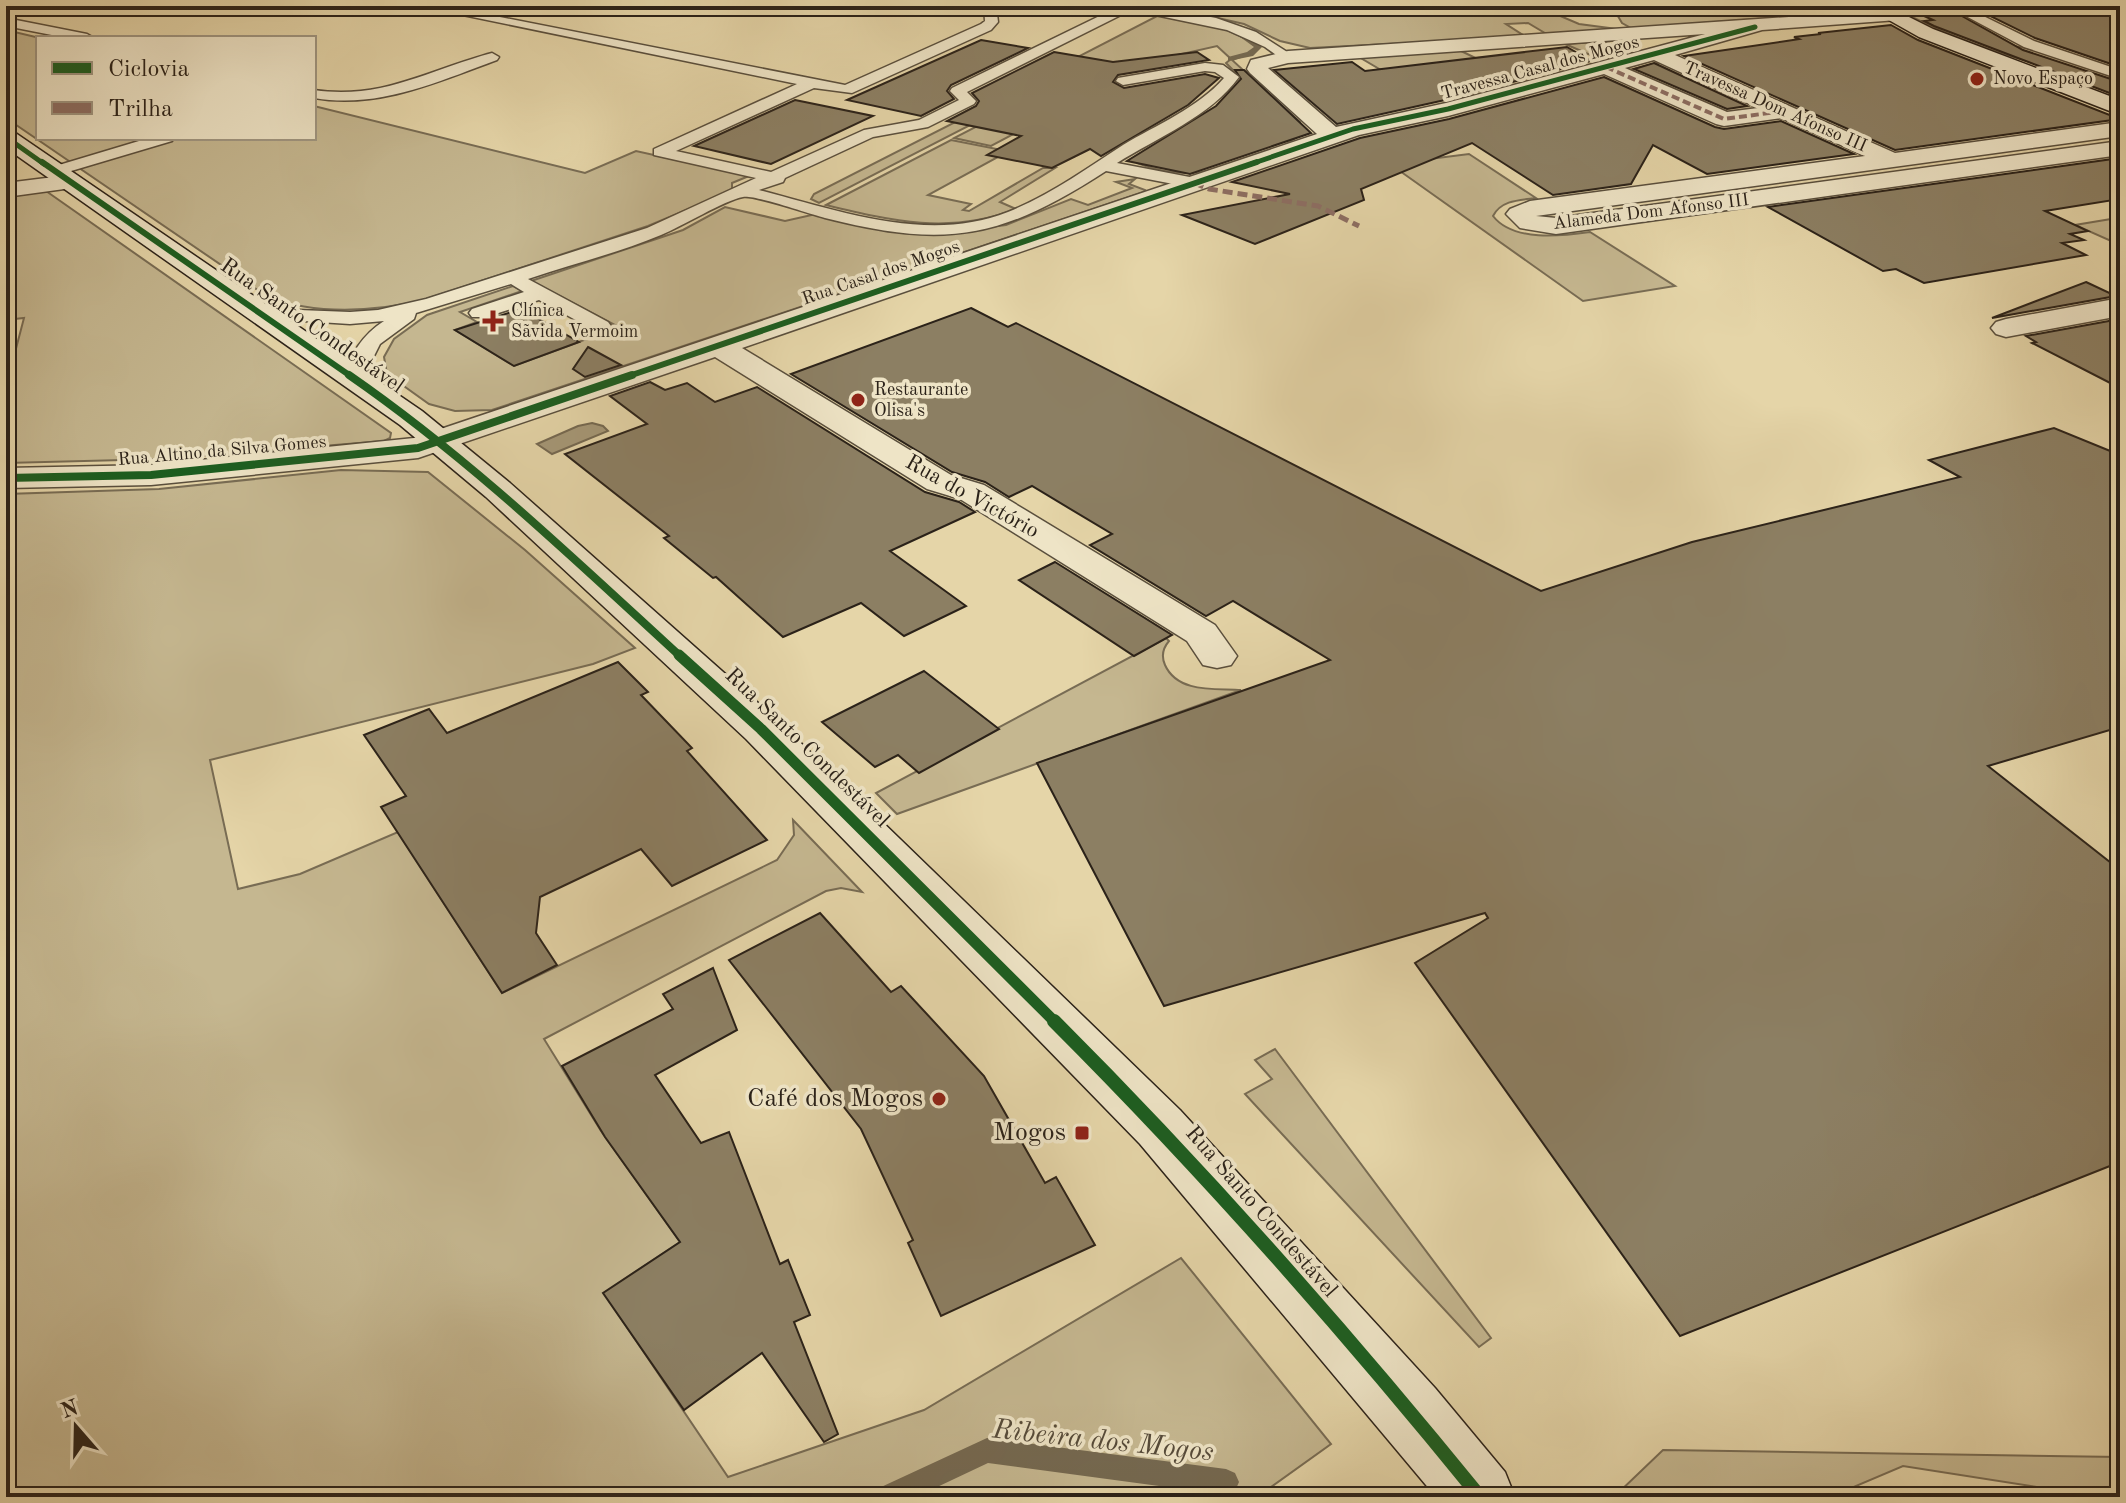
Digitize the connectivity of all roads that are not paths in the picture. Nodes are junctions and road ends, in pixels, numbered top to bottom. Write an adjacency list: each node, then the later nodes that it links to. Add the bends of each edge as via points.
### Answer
1 (425, 6): 20 (lane)
2 (990, 6): 10 (lane, via 991,24)
3 (1129, 6): 15 (lane, via 1231,25 1261,37); 16 (lane)
4 (1873, 6): 6 (street)
5 (1953, 6): 18 (lane, via 2029,44)
6 (1891, 16): 8 (street); 22 (street)
7 (6, 22): 9 (lane)
8 (1755, 27): 12 (street, Travessa Casal dos Mogos); 15 (street)
9 (77, 36)
10 (945, 47): 11 (lane); 20 (lane, via 847,90)
11 (976, 52)
12 (1657, 54): 17 (street, Travessa Casal dos Mogos); 23 (street, Travessa Dom Afonso III)
13 (991, 55): 16 (lane)
14 (492, 57): 21 (lane, via 378,94 343,99)
15 (1288, 57): 25 (street, via 1264,61 1257,69)
16 (1022, 60): 33 (lane, via 957,91 969,101 923,124 869,133)
17 (1606, 67): 23 (street, via 1724,119); 25 (street, Travessa Casal dos Mogos)
18 (2120, 75)
19 (1123, 81): 30 (lane, via 1205,67 1232,77 1193,109)
20 (812, 83): 33 (lane, via 660,152)
21 (316, 94)
22 (2120, 108)
23 (1784, 111): 29 (street, Travessa Dom Afonso III)
24 (2120, 129): 29 (street, Alameda Dom Afonso III)
25 (1333, 136): 35 (street, Rua Casal dos Mogos)
26 (6, 137): 31 (street, Rua Santo Condestável)
27 (159, 140): 31 (lane)
28 (2120, 148): 32 (street, Alameda Dom Afonso III)
29 (1893, 160): 32 (street); 32 (street, Alameda Dom Afonso III, via 1519,214 1534,225 1556,226)
30 (1101, 165): 35 (lane); 37 (lane, via 1021,213 952,229 895,226)
31 (53, 170): 34 (street); 36 (street); 42 (street, Rua Santo Condestável)
32 (1925, 175)
33 (777, 178): 37 (lane)
34 (6, 180)
35 (1194, 183): 46 (street, Rua Casal dos Mogos)
36 (6, 190)
37 (747, 192): 38 (lane, via 653,232)
38 (513, 278): 39 (lane); 40 (lane)
39 (540, 293): 43 (lane); 44 (lane)
40 (431, 304): 42 (lane, via 350,318); 47 (lane, via 367,343)
41 (2120, 307): 45 (street)
42 (256, 312): 47 (street, Rua Santo Condestável)
43 (479, 313)
44 (601, 326)
45 (2006, 328)
46 (718, 346): 48 (street, Rua Casal dos Mogos); 50 (street, Rua do Victório, via 939,482 972,492 1201,633)
47 (352, 378): 48 (street, Rua Santo Condestável)
48 (439, 441): 49 (street, Rua Altino da Silva Gomes, via 399,452 151,475); 51 (street, Rua Santo Condestável, via 761,729 1160,1127)
49 (6, 478)
50 (1217, 656)
51 (1480, 1497)

